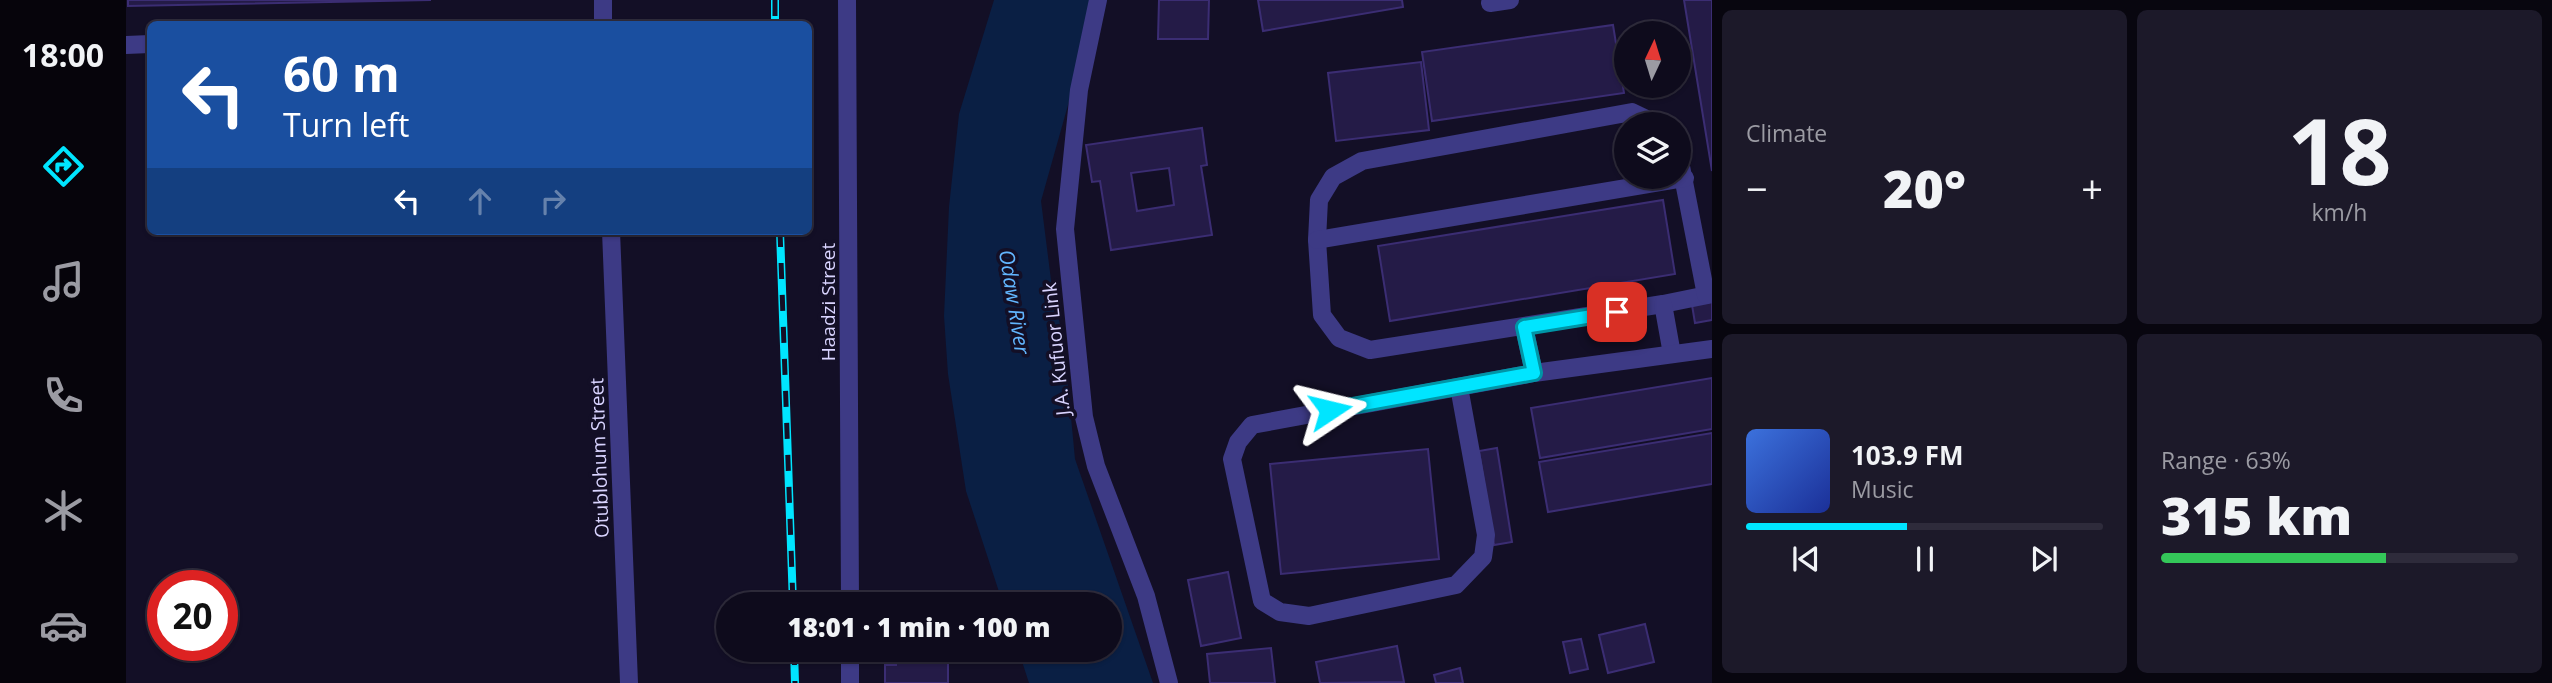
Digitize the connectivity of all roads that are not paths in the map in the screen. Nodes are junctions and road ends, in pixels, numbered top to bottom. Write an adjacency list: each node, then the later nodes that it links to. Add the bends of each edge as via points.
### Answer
1 (603, 0): 6 (street)
2 (847, 0): 21 (street, Haadzi Street)
3 (1098, 0): 25 (street, J.A. Kufuor Link, via 1079,90 1065,229 1077,350 1090,446 1146,596)
4 (1510, 0): 5 (street)
5 (1490, 3)
6 (603, 21)
7 (147, 44): 8 (street)
8 (126, 45)
9 (1614, 115): 13 (street, via 1362,161 1333,177 1319,200)
10 (1620, 189): 13 (street)
11 (1687, 189): 14 (street)
12 (611, 235): 23 (street, Otublohum Street)
13 (1317, 240): 16 (street, via 1322,315 1339,338 1370,350)
14 (1709, 295): 15 (street)
15 (1663, 304): 16 (street); 18 (street)
16 (1524, 327): 19 (street)
17 (1712, 349): 18 (street)
18 (1672, 354): 19 (street)
19 (1534, 373): 20 (street)
20 (1459, 387): 20 (street, via 1486,536 1483,557 1456,585 1309,616 1280,612 1262,601 1232,459 1252,425)
21 (850, 592)
22 (850, 662): 24 (street)
23 (629, 683)
24 (850, 683)
25 (1169, 683)

